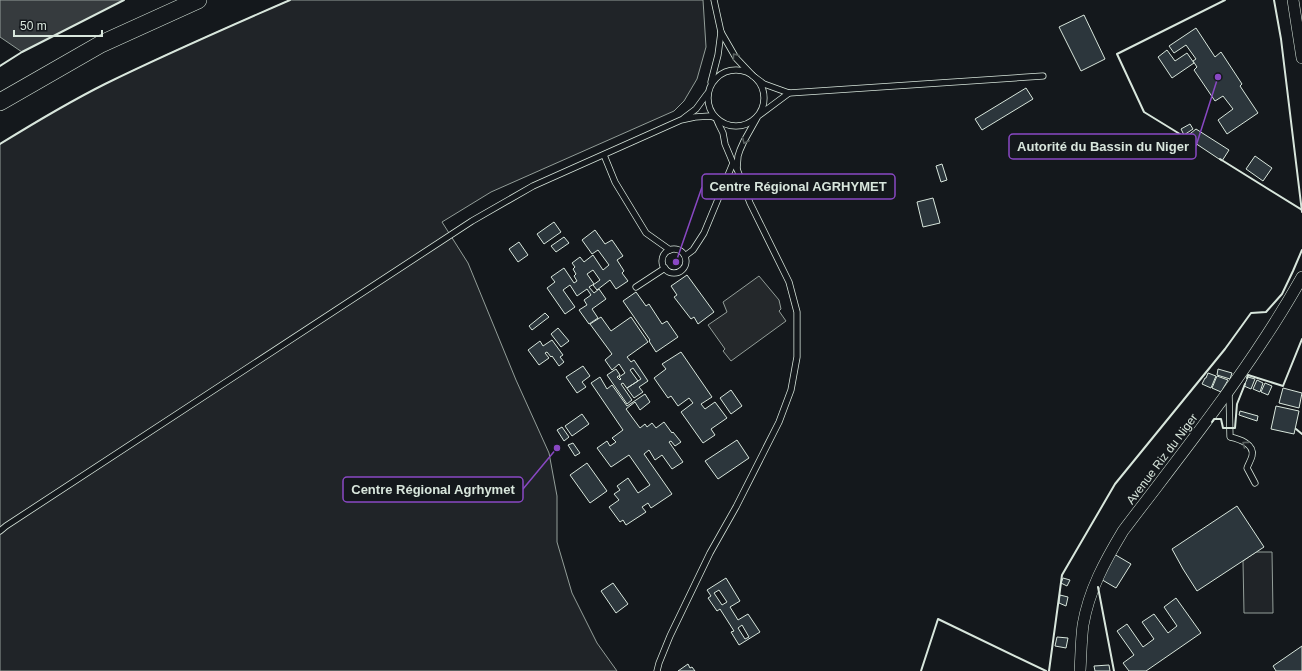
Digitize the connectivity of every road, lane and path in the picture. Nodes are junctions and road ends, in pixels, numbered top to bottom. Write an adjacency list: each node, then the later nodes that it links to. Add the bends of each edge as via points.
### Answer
1 (198, 0): 10 (main road, via 101,44)
2 (714, 0): 4 (lane)
3 (1293, 0): 5 (street)
4 (721, 32): 6 (lane, one-way to 4, via 736,58); 8 (lane)
5 (1302, 58)
6 (753, 76): 8 (lane, via 740,71 727,72 716,78); 9 (lane, via 764,84); 11 (lane, via 764,95)
7 (1043, 76): 9 (lane)
8 (709, 90): 12 (lane, via 710,110); 13 (lane, via 696,109)
9 (789, 93): 11 (lane)
10 (0, 102)
11 (758, 116): 12 (lane, via 741,126 727,125); 16 (lane, one-way to 16, via 740,150)
12 (716, 118): 13 (lane, via 704,116); 15 (lane)
13 (681, 120): 14 (lane)
14 (604, 155): 17 (lane, via 615,182 646,233); 24 (lane, via 533,186 472,221)
15 (733, 163): 16 (lane); 18 (lane, via 704,233 693,250)
16 (737, 169): 25 (lane, via 750,202 790,282 797,312 798,336 792,390 779,422 710,553 670,636)
17 (670, 250): 18 (lane, via 677,249); 19 (lane, via 664,255)
18 (685, 256): 19 (lane, via 685,266 682,270 672,272)
19 (665, 268): 21 (lane)
20 (1302, 277): 22 (street, Avenue Riz du Niger, via 1283,311)
21 (636, 287)
22 (1229, 392): 23 (lane, one-way to 22, via 1247,468 1252,456 1250,446 1230,437); 26 (street, Avenue Riz du Niger, via 1123,531 1100,571 1083,624)
23 (1255, 483)
24 (0, 531)
25 (657, 671)
26 (1080, 671)

